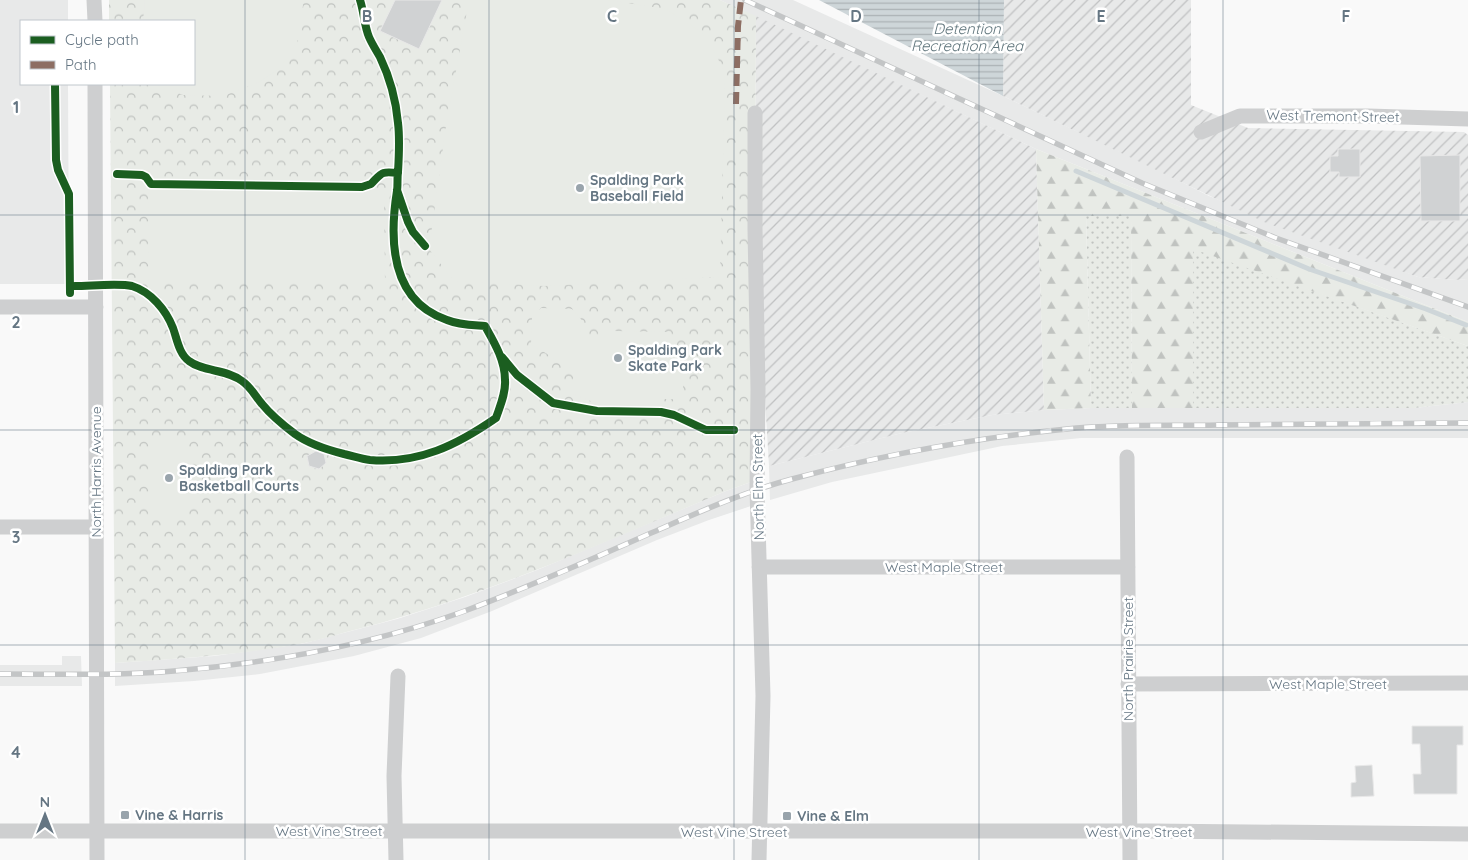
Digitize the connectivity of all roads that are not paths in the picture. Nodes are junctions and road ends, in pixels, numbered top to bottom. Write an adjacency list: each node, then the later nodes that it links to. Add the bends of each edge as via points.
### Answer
1 (94, 0): 2 (street)
2 (95, 20)
3 (95, 85): 8 (street, North Harris Avenue)
4 (755, 113): 12 (street, North Elm Street)
5 (1468, 120): 6 (street, West Tremont Street, via 1240,116)
6 (1201, 132)
7 (0, 307): 8 (street)
8 (96, 307): 11 (street, North Harris Avenue)
9 (1127, 457): 13 (street, North Prairie Street)
10 (0, 527): 11 (street)
11 (96, 527): 18 (street, North Harris Avenue)
12 (760, 567): 13 (street, West Maple Street); 20 (street, North Elm Street)
13 (1128, 567): 15 (street, North Prairie Street)
14 (398, 676): 19 (street, via 394,776)
15 (1128, 684): 16 (street, West Maple Street); 21 (street, North Prairie Street)
16 (1468, 684)
17 (0, 831): 18 (street, West Vine Street)
18 (97, 831): 19 (street, West Vine Street); 23 (street, North Harris Avenue)
19 (396, 831): 20 (street, West Vine Street); 24 (street)
20 (761, 832): 21 (street, West Vine Street); 25 (street, North Elm Street)
21 (1129, 832): 22 (street, West Vine Street); 26 (street, North Prairie Street)
22 (1468, 834)
23 (97, 860)
24 (396, 860)
25 (760, 860)
26 (1130, 860)

